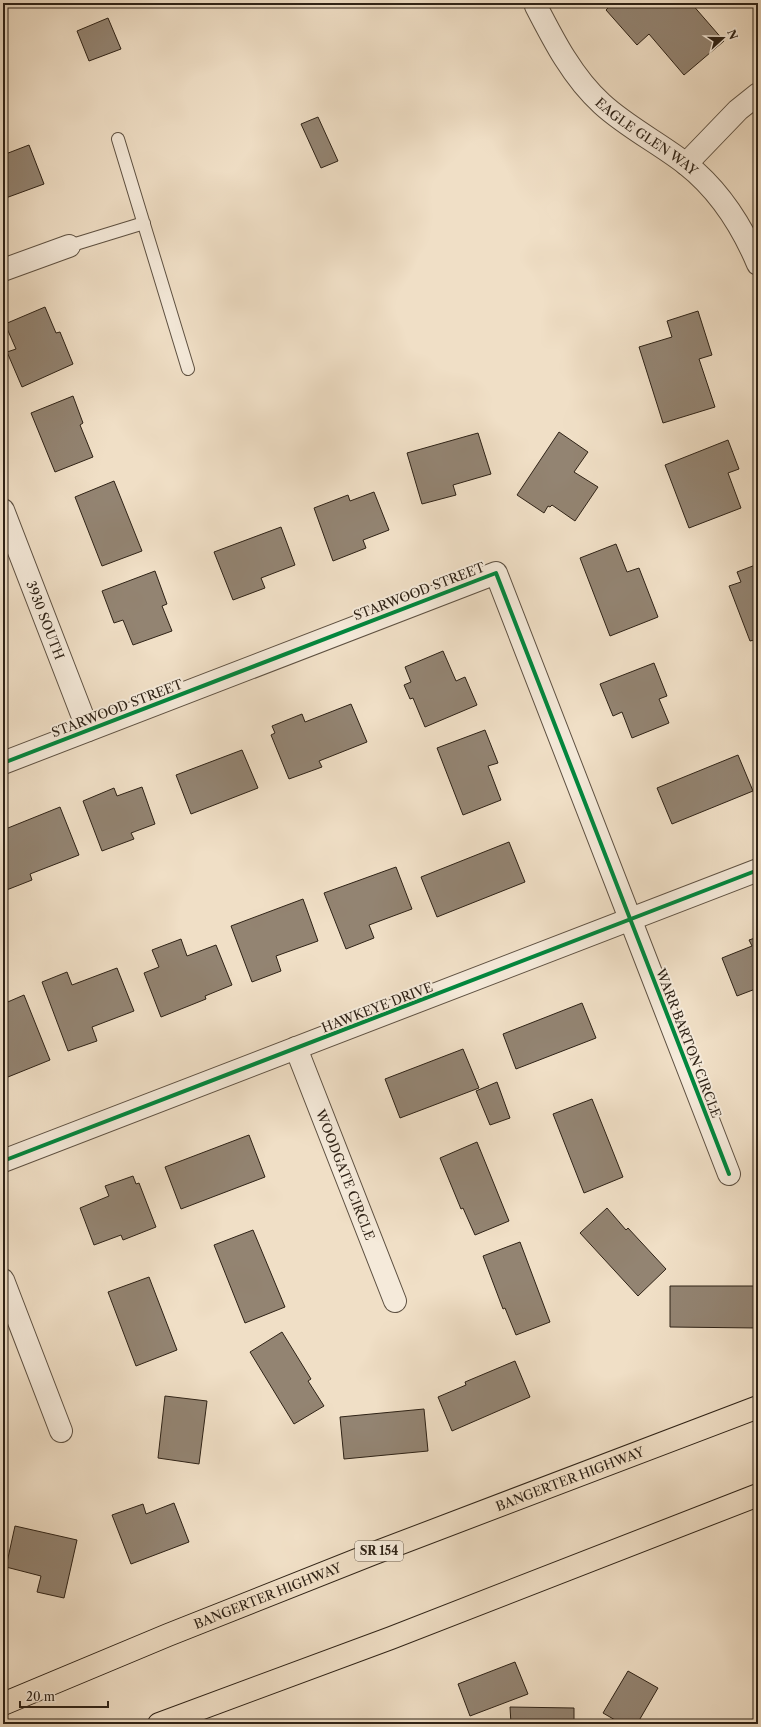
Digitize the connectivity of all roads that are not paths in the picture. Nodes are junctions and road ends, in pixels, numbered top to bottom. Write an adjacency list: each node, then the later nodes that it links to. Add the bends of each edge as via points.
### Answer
1 (536, 6): 4 (street, EAGLE GLEN WAY, via 571,68 583,84 602,104)
2 (758, 94): 4 (street, via 738,110)
3 (118, 139): 5 (lane)
4 (686, 164): 7 (street, EAGLE GLEN WAY, via 726,206 749,242)
5 (144, 223): 6 (lane); 9 (lane)
6 (69, 246): 8 (street)
7 (758, 264)
8 (3, 270)
9 (188, 368)
10 (3, 510): 11 (street, 3930 SOUTH)
11 (88, 730): 12 (street, STARWOOD STREET); 14 (street, STARWOOD STREET, via 496,573)
12 (3, 763)
13 (758, 870): 14 (street, HAWKEYE DRIVE)
14 (631, 919): 15 (street, HAWKEYE DRIVE); 17 (street, WARR BARTON CIRCLE)
15 (296, 1048): 16 (street, HAWKEYE DRIVE); 19 (street, WOODGATE CIRCLE)
16 (3, 1161)
17 (729, 1174)
18 (3, 1280): 21 (street)
19 (394, 1301)
20 (758, 1407): 23 (highway, BANGERTER HIGHWAY / SR 154, via 372,1554)
21 (61, 1431)
22 (758, 1495): 24 (highway, via 391,1638)
23 (3, 1704)
24 (159, 1724)

